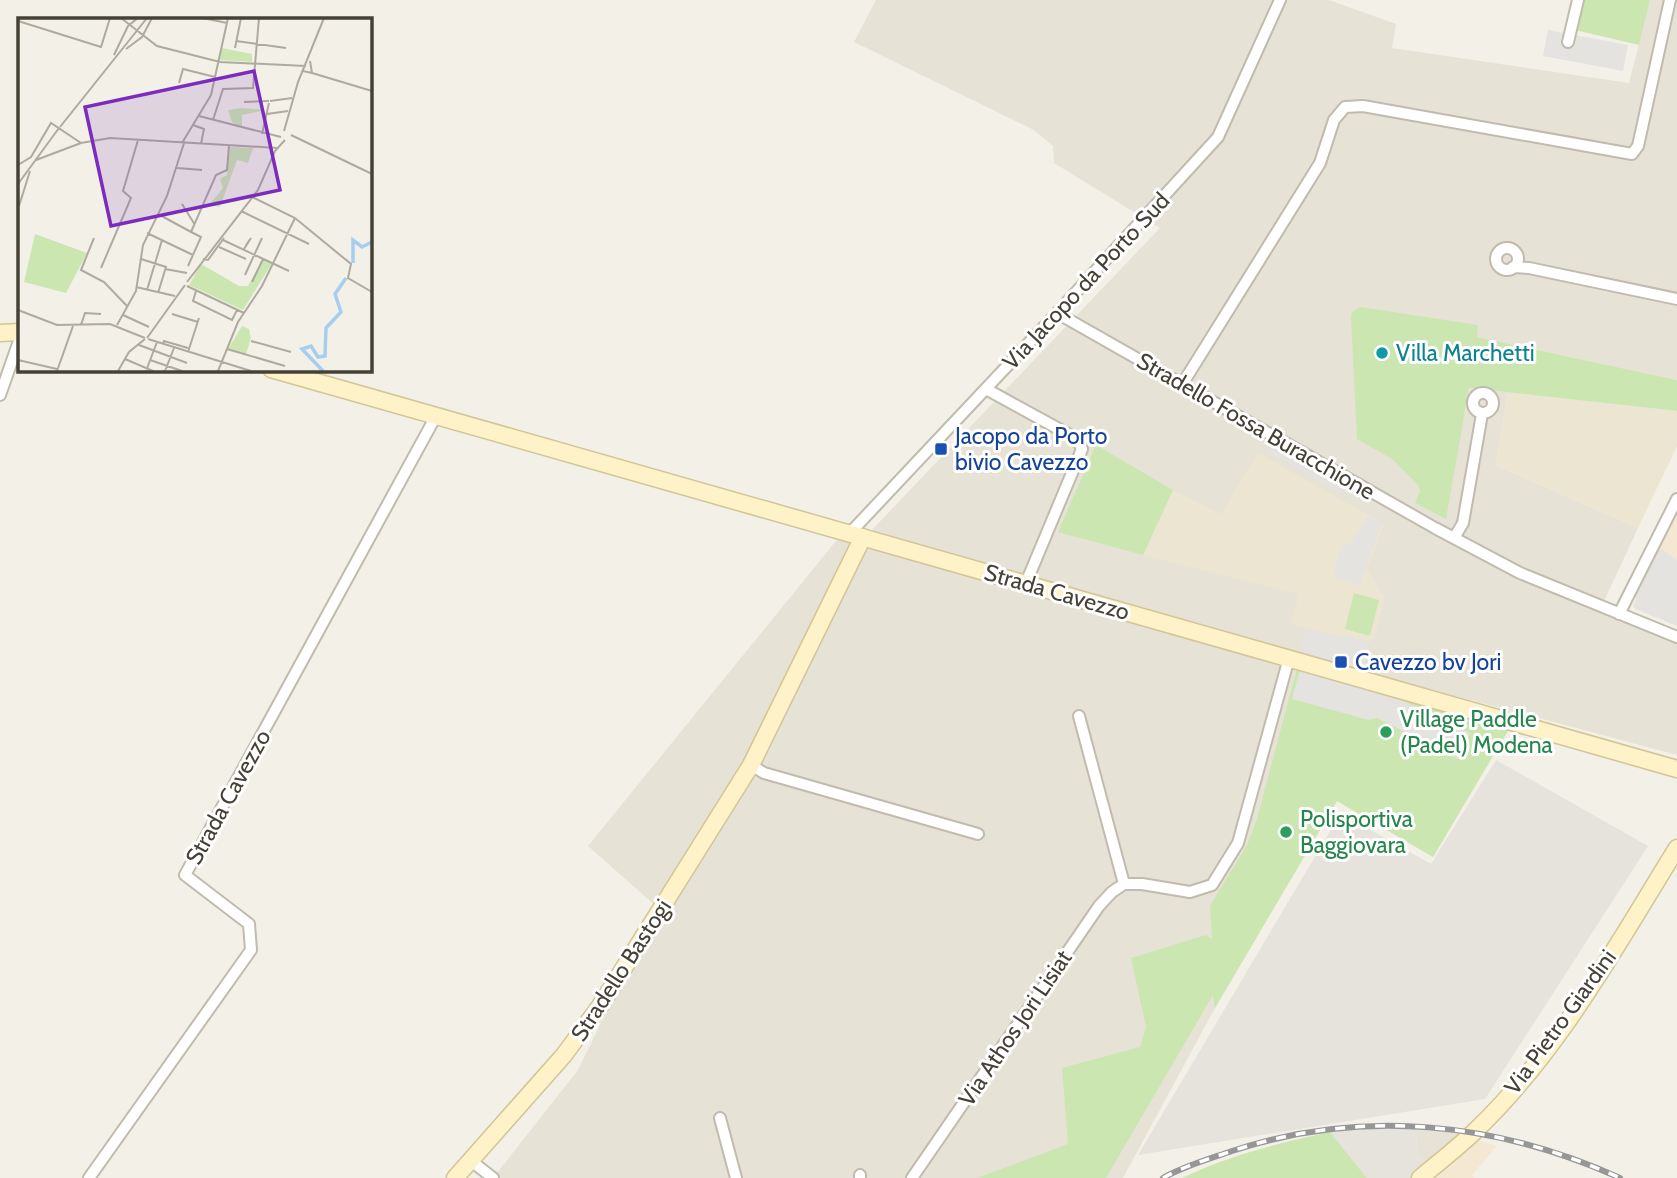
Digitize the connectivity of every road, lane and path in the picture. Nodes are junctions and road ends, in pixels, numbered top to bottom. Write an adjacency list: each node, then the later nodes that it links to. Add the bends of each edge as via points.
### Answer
1 (1280, 0): 7 (street, Via Jacopo da Porto Sud, via 1218,137)
2 (1578, 0): 4 (street)
3 (1670, 0): 12 (street, via 1638,146 1632,155 1363,106 1345,107 1334,120 1315,173)
4 (1568, 42)
5 (1516, 263): 6 (street)
6 (1677, 299)
7 (1058, 313): 12 (street, Stradello Fossa Buracchione); 13 (street, Via Jacopo da Porto Sud)
8 (18, 332): 9 (street)
9 (0, 334)
10 (18, 344): 14 (street)
11 (278, 371): 16 (street, Strada Cavezzo)
12 (1183, 383): 19 (street, Stradello Fossa Buracchione)
13 (986, 389): 18 (street, Via Jacopo da Porto Sud); 20 (street, via 1077,439 1082,449)
14 (0, 395)
15 (1482, 414): 19 (street, via 1463,523)
16 (436, 416): 18 (street, Strada Cavezzo); 32 (street, Strada Cavezzo, via 184,875 249,923 251,950)
17 (1677, 499): 21 (street)
18 (856, 536): 20 (street, Strada Cavezzo); 25 (street, Stradello Bastogi)
19 (1454, 538): 21 (street, Stradello Fossa Buracchione, via 1520,573)
20 (1026, 583): 23 (street, Strada Cavezzo)
21 (1619, 614): 22 (street, Stradello Fossa Buracchione)
22 (1677, 636)
23 (1289, 659): 26 (street, Strada Cavezzo); 29 (street, via 1238,843 1212,885 1190,892)
24 (1079, 716): 29 (street)
25 (751, 765): 27 (street, via 764,773); 31 (street, Stradello Bastogi, via 600,1006 564,1055)
26 (1677, 769)
27 (978, 834)
28 (1677, 848): 37 (street, Via Pietro Giardini, via 1563,1027 1474,1132)
29 (1124, 884): 36 (street, Via Athos Jori Lisiat, via 1099,905)
30 (720, 1118): 35 (street)
31 (470, 1160): 33 (street, Stradello Bastogi); 34 (street)
32 (89, 1178)
33 (455, 1178)
34 (493, 1178)
35 (736, 1178)
36 (912, 1178)
37 (1420, 1178)

